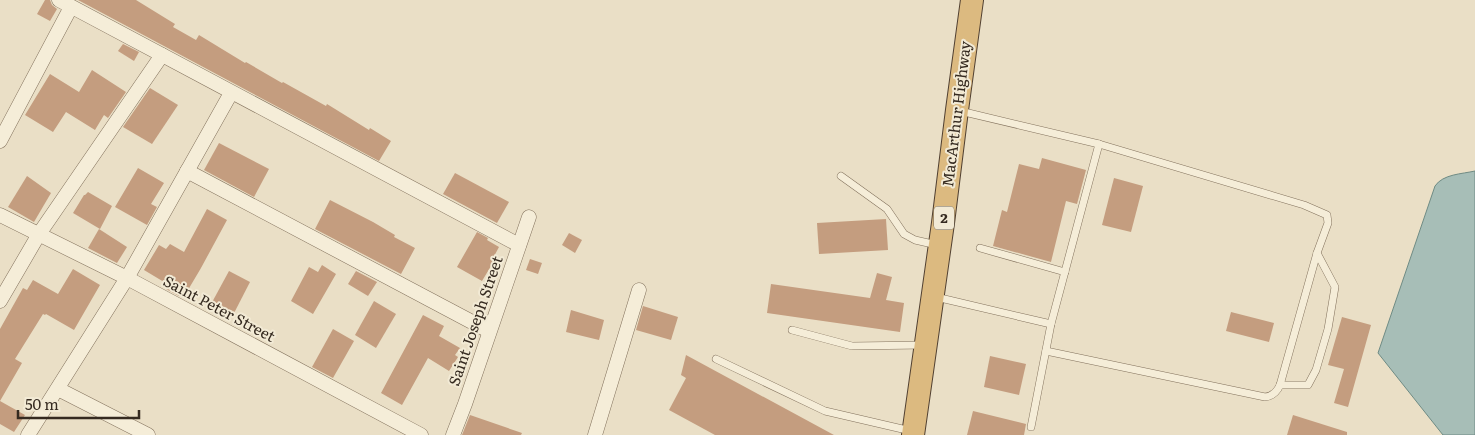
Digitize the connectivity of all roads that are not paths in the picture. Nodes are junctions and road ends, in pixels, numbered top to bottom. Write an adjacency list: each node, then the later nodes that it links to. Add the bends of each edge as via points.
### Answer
1 (59, 0): 3 (street)
2 (972, 0): 6 (highway, MacArthur Highway / 2)
3 (71, 7): 4 (street); 7 (street)
4 (162, 55): 5 (street); 13 (street)
5 (231, 93): 9 (street); 14 (street)
6 (957, 110): 8 (lane); 15 (highway, MacArthur Highway / 2)
7 (0, 141)
8 (1099, 144): 17 (lane, via 1294,202 1327,215 1328,222); 18 (lane)
9 (187, 171): 19 (street); 25 (street)
10 (841, 176): 15 (lane, via 887,209 904,234)
11 (0, 215): 13 (street, Saint Peter Street)
12 (528, 216): 14 (street, Saint Joseph Street)
13 (39, 234): 19 (street, Saint Peter Street); 22 (street)
14 (519, 245): 25 (street, Saint Joseph Street)
15 (940, 246): 21 (highway, MacArthur Highway / 2)
16 (980, 248): 18 (lane)
17 (1317, 254): 29 (lane); 29 (lane, via 1335,287 1324,345 1308,385)
18 (1065, 272): 23 (lane)
19 (127, 278): 30 (street); 35 (street, Saint Peter Street)
20 (639, 290): 37 (street)
21 (933, 297): 23 (lane); 26 (highway, MacArthur Highway / 2)
22 (0, 301)
23 (1050, 324): 27 (lane)
24 (792, 330): 26 (lane, via 852,346)
25 (489, 331): 36 (street, Saint Joseph Street)
26 (926, 345): 32 (highway, MacArthur Highway / 2)
27 (1046, 351): 29 (lane, via 1265,398 1277,392); 31 (lane)
28 (716, 359): 32 (lane, via 825,411)
29 (1280, 385)
30 (58, 389): 33 (street); 34 (street)
31 (1031, 427)
32 (914, 433)
33 (28, 435)
34 (148, 435)
35 (421, 435)
36 (453, 435)
37 (595, 435)

